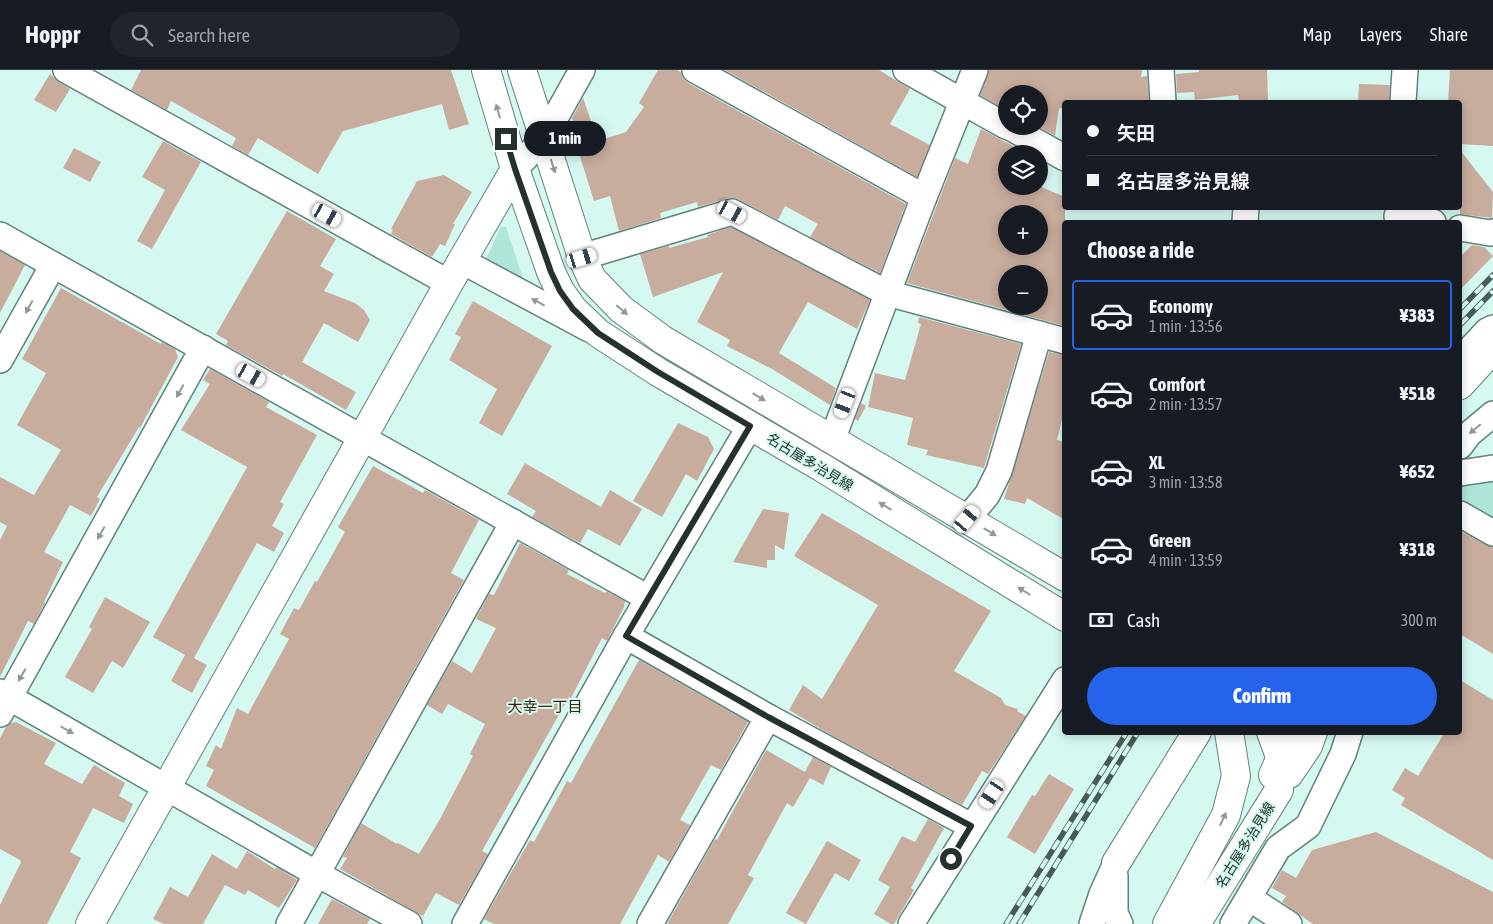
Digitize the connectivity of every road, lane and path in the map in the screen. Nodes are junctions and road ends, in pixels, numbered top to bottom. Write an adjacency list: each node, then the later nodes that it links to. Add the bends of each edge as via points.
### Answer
1 (66, 70): 26 (street)
2 (486, 70): 17 (main road, 名古屋多治見線, one-way to 2)
3 (522, 70): 15 (main road)
4 (582, 70): 15 (street)
5 (695, 70): 18 (street)
6 (906, 70): 12 (street)
7 (975, 70): 12 (street)
8 (1161, 70): 10 (street)
9 (1405, 70): 11 (street)
10 (1162, 100)
11 (1403, 100)
12 (963, 102): 13 (street); 18 (street)
13 (998, 121)
14 (1023, 135): 16 (street)
15 (544, 138): 17 (street); 24 (main road, one-way to 24)
16 (1062, 156)
17 (515, 169): 26 (main road); 30 (main road, 名古屋多治見線, via 560,291 573,309)
18 (924, 197): 27 (street)
19 (1397, 215): 20 (street)
20 (1423, 220)
21 (1462, 228): 22 (street)
22 (1493, 232)
23 (0, 235): 25 (street)
24 (582, 258): 27 (street, via 732,212); 42 (main road, one-way to 42, via 592,279 621,309 663,340)
25 (53, 264): 32 (street); 35 (street, one-way to 35)
26 (456, 272): 30 (street, one-way to 26); 41 (main road)
27 (887, 293): 29 (street); 42 (street)
28 (1493, 328): 34 (street)
29 (1039, 334): 31 (street); 47 (street, via 999,471 987,494)
30 (611, 341): 40 (main road, 名古屋多治見線)
31 (1062, 341)
32 (203, 348): 41 (street); 55 (street, one-way to 55)
33 (1493, 349): 37 (main road)
34 (1462, 358)
35 (0, 360)
36 (1493, 368): 38 (main road)
37 (1462, 383)
38 (1462, 401)
39 (1493, 414): 43 (street, one-way to 43)
40 (750, 426): 51 (street); 52 (main road, 名古屋多治見線, one-way to 40)
41 (363, 438): 48 (street); 64 (main road)
42 (832, 440): 47 (main road)
43 (1462, 443)
44 (1493, 468): 45 (street)
45 (1462, 473)
46 (1462, 515): 49 (street)
47 (967, 519): 50 (main road, one-way to 50)
48 (513, 522): 51 (street); 67 (street)
49 (1493, 533)
50 (1062, 575)
51 (648, 598): 53 (street)
52 (1062, 615)
53 (626, 636): 56 (street); 72 (street)
54 (1062, 685): 65 (street)
55 (3, 701): 64 (street, one-way to 64)
56 (768, 717): 65 (street); 73 (street)
57 (1195, 735): 66 (main road)
58 (1231, 735): 77 (main road, 名古屋多治見線, one-way to 58, via 1226,815 1236,776)
59 (1272, 735): 63 (main road, via 1278,754)
60 (1291, 735): 63 (main road)
61 (1312, 735): 63 (main road, via 1308,746)
62 (1349, 735): 68 (street, via 1308,826 1278,848)
63 (1278, 778): 78 (main road); 79 (main road, 名古屋多治見線)
64 (167, 788): 67 (street); 69 (main road)
65 (971, 826): 74 (street)
66 (1116, 864): 75 (street); 76 (street, via 1115,913)
67 (317, 874): 70 (street); 71 (street)
68 (1249, 898): 80 (street); 81 (street)
69 (90, 924)
70 (289, 924)
71 (409, 924)
72 (465, 924)
73 (650, 924)
74 (911, 924)
75 (1092, 924)
76 (1120, 924)
77 (1167, 924)
78 (1179, 924)
79 (1196, 924)
80 (1233, 924)
81 (1289, 924)

